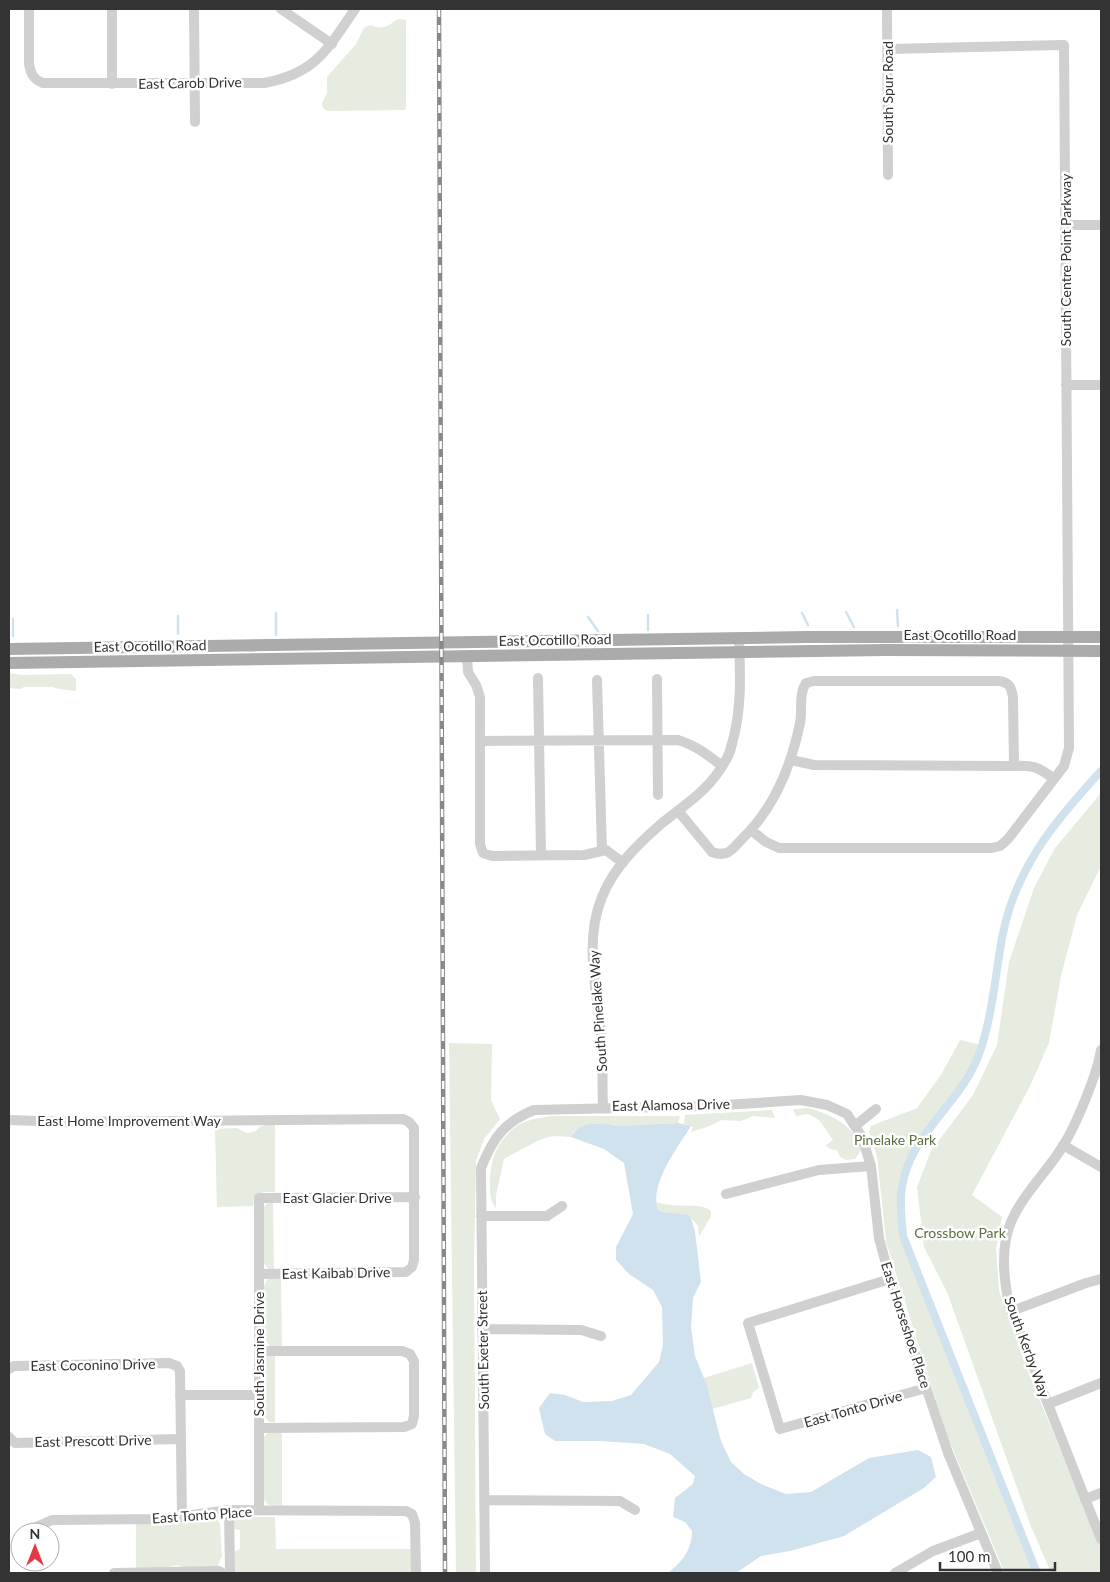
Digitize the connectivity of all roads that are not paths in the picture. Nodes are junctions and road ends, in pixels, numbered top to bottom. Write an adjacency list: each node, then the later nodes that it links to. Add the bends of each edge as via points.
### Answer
1 (29, 9): 10 (street, East Carob Drive, via 29,64 36,80 43,84)
2 (112, 9): 10 (street)
3 (194, 9): 9 (street)
4 (281, 9): 7 (street)
5 (355, 9): 7 (street, East Carob Drive)
6 (887, 9): 8 (street, South Spur Road)
7 (332, 44): 9 (street, East Carob Drive, via 310,65 288,78 264,83)
8 (888, 49): 12 (street, South Spur Road); 13 (street, South Centre Point Parkway, via 1064,46)
9 (195, 82): 10 (street, East Carob Drive); 11 (street)
10 (112, 84)
11 (195, 122)
12 (888, 175)
13 (1066, 225): 14 (street); 15 (street, South Centre Point Parkway)
14 (1101, 225)
15 (1066, 385): 16 (street); 17 (street, South Centre Point Parkway)
16 (1101, 385)
17 (1068, 637): 18 (main road, East Ocotillo Road); 19 (main road, East Ocotillo Road); 22 (street, South Centre Point Parkway)
18 (1101, 637)
19 (739, 638): 20 (main road, East Ocotillo Road); 24 (street, South Pinelake Way)
20 (160, 646): 21 (main road, East Ocotillo Road); 26 (main road)
21 (9, 649)
22 (1067, 651): 23 (main road, East Ocotillo Road); 24 (main road, East Ocotillo Road); 38 (street, South Centre Point Parkway, via 1068,748 1064,766)
23 (1101, 651)
24 (739, 652): 25 (main road, East Ocotillo Road); 36 (street, South Pinelake Way, via 739,714 728,756)
25 (467, 656): 26 (main road, East Ocotillo Road); 33 (street, via 468,672 479,692)
26 (160, 660): 27 (main road, East Ocotillo Road)
27 (9, 663)
28 (538, 678): 34 (street)
29 (657, 679): 31 (street)
30 (597, 680): 32 (street)
31 (657, 739): 32 (street); 36 (street, via 689,743); 39 (street)
32 (598, 740): 34 (street); 42 (street)
33 (480, 741): 34 (street); 43 (street, via 482,850 488,856)
34 (540, 741): 43 (street)
35 (791, 760): 37 (street, via 814,765); 37 (street, via 806,683 999,681 1007,682 1013,697); 41 (street, via 771,803)
36 (722, 766): 40 (street, South Pinelake Way, via 706,788)
37 (1014, 766): 38 (street, via 1031,765)
38 (1054, 779): 41 (street, South Centre Point Parkway, via 1008,839 992,848 779,848)
39 (658, 795)
40 (679, 812): 41 (street, via 712,852 719,855 724,855); 44 (street, South Pinelake Way, via 662,824)
41 (751, 830)
42 (602, 850): 43 (street, via 584,855); 44 (street)
43 (541, 855)
44 (623, 863): 46 (street, South Pinelake Way, via 614,872 602,898 595,919 592,946 602,1044)
45 (1101, 1054): 52 (street, South Kerby Way, via 1084,1103)
46 (603, 1107): 48 (street, East Alamosa Drive, via 708,1106 801,1100 827,1105); 51 (street, East Alamosa Drive, via 534,1110 517,1117)
47 (876, 1109): 50 (street)
48 (847, 1114): 50 (street, East Horseshoe Place)
49 (9, 1120): 56 (street, East Home Improvement Way, via 403,1120 414,1128)
50 (855, 1126): 53 (street, East Horseshoe Place)
51 (500, 1132): 59 (street, South Exeter Street, via 489,1147 481,1168)
52 (1063, 1146): 54 (street); 63 (street, South Kerby Way, via 1010,1222 1004,1252 1005,1283)
53 (871, 1166): 55 (street, via 819,1170); 61 (street, East Horseshoe Place, via 879,1238)
54 (1101, 1167)
55 (726, 1194)
56 (414, 1197): 57 (street, East Glacier Drive); 60 (street, East Kaibab Drive, via 414,1260 406,1272)
57 (259, 1198): 60 (street, South Jasmine Drive)
58 (562, 1206): 59 (street, via 547,1216)
59 (481, 1216): 64 (street, South Exeter Street)
60 (259, 1274): 66 (street, South Jasmine Drive)
61 (890, 1279): 69 (street, East Horseshoe Place); 69 (street, East Tonto Drive, via 748,1323 780,1429)
62 (1101, 1279): 63 (street)
63 (1012, 1311): 72 (street, South Kerby Way)
64 (482, 1329): 65 (street, via 581,1330); 78 (street, South Exeter Street)
65 (601, 1336)
66 (259, 1351): 71 (street, South Jasmine Drive); 73 (street, via 402,1351 410,1354 414,1361 412,1424 404,1427)
67 (9, 1369): 70 (street, East Coconino Drive, via 14,1366 170,1364 180,1371)
68 (1101, 1383): 72 (street)
69 (926, 1388): 84 (street, East Horseshoe Place)
70 (180, 1395): 71 (street); 75 (street)
71 (258, 1395): 73 (street, South Jasmine Drive)
72 (1048, 1404): 77 (street, South Kerby Way)
73 (259, 1428): 80 (street, South Jasmine Drive)
74 (9, 1437): 75 (street, East Prescott Drive, via 15,1443)
75 (180, 1439): 82 (street)
76 (1101, 1493): 77 (street)
77 (1085, 1499): 85 (street, South Kerby Way)
78 (485, 1500): 81 (street, via 620,1501); 91 (street, South Exeter Street)
79 (229, 1510): 80 (street, East Tonto Place); 82 (street, East Tonto Place); 89 (street)
80 (259, 1510): 90 (street, East Tonto Place, via 406,1511 412,1514 415,1523)
81 (635, 1510)
82 (182, 1517): 83 (street, East Tonto Place)
83 (48, 1522)
84 (981, 1533): 92 (street, via 933,1551); 93 (street, East Horseshoe Place)
85 (1101, 1539)
86 (114, 1573): 87 (street)
87 (178, 1573): 88 (street)
88 (222, 1573)
89 (230, 1573)
90 (416, 1573)
91 (485, 1573)
92 (895, 1573)
93 (998, 1573)

